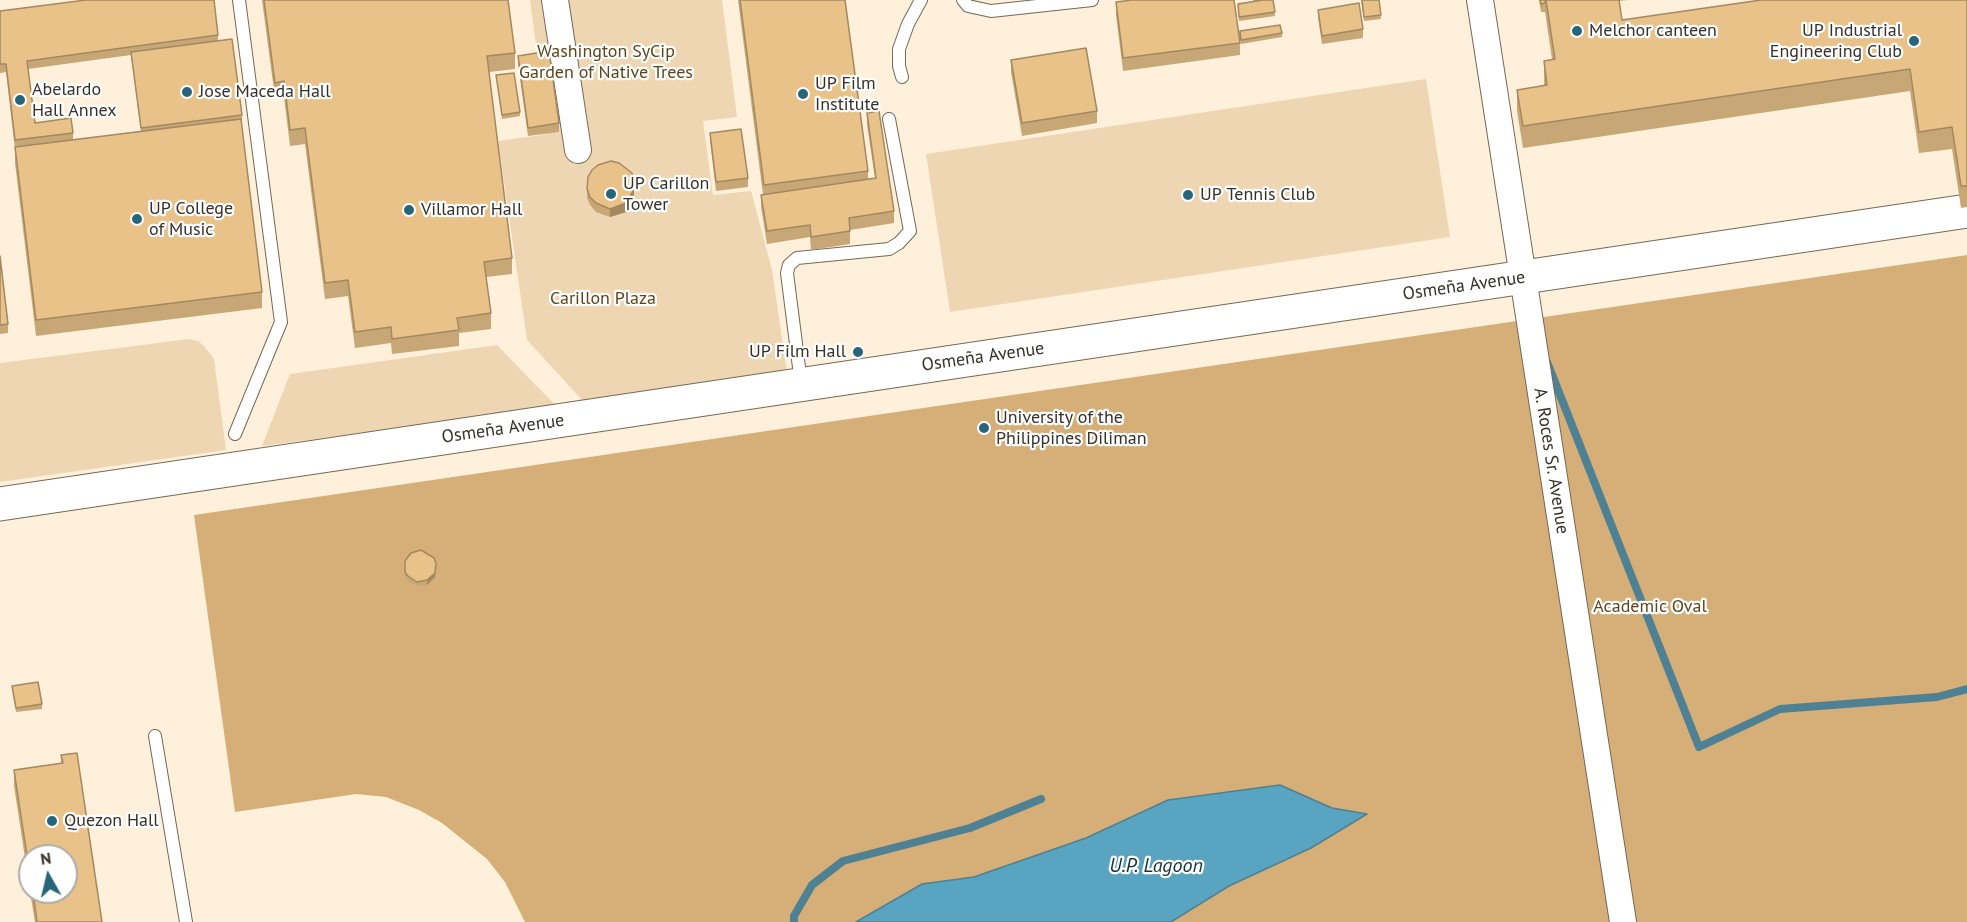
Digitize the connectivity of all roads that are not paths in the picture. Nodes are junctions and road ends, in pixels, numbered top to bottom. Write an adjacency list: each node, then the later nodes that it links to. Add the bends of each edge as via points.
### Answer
1 (239, 0): 13 (lane, via 281,322)
2 (555, 0): 9 (street)
3 (921, 0): 7 (lane, via 899,49)
4 (963, 0): 5 (lane, via 968,6 991,11)
5 (1092, 0)
6 (1480, 0): 11 (street, A. Roces Sr. Avenue)
7 (902, 77)
8 (889, 118): 12 (lane, via 910,231 889,249 797,258 789,265)
9 (578, 150)
10 (1967, 211): 11 (street, Osmeña Avenue)
11 (1523, 277): 12 (street, Osmeña Avenue); 17 (street, A. Roces Sr. Avenue)
12 (801, 384): 14 (street, Osmeña Avenue)
13 (235, 434)
14 (0, 504)
15 (155, 736): 16 (lane)
16 (186, 922)
17 (1623, 922)

